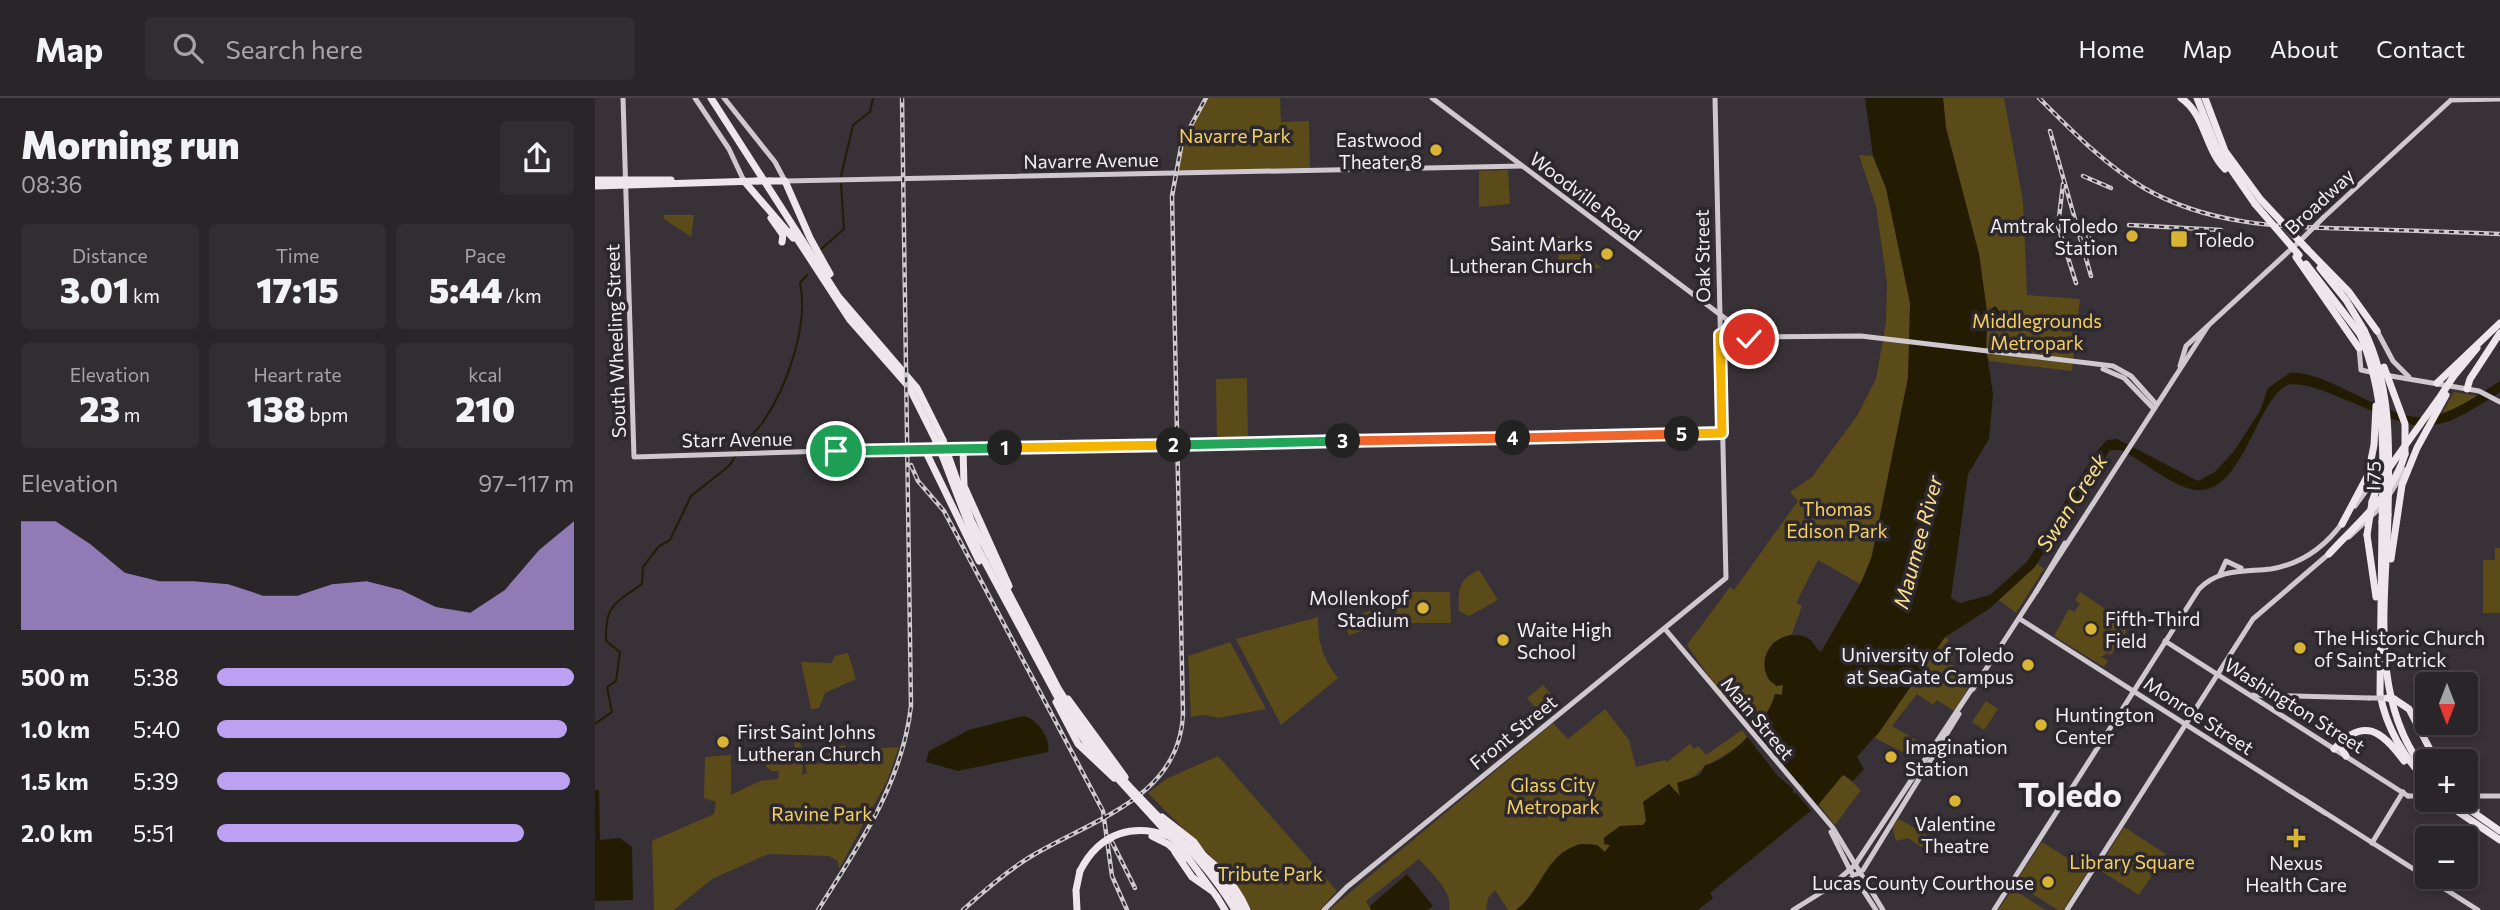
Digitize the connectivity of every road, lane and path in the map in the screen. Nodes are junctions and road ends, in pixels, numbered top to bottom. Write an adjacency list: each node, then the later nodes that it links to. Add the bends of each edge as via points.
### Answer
1 (623, 98): 18 (main road, South Wheeling Street)
2 (695, 98): 15 (main road, via 728,147)
3 (709, 98): 24 (highway); 32 (highway, via 838,296)
4 (724, 98): 16 (main road)
5 (1432, 98): 12 (main road, Woodville Road)
6 (1715, 98): 25 (main road, Oak Street)
7 (2181, 98): 13 (highway, via 2194,109 2221,165)
8 (2196, 98): 13 (highway)
9 (2206, 98): 20 (highway, via 2221,144)
10 (2500, 99): 11 (main road)
11 (2451, 100): 27 (main road, Broadway, bridge)
12 (1522, 166): 16 (main road, Navarre Avenue); 25 (main road, Woodville Road)
13 (2234, 177): 20 (highway)
14 (595, 180): 18 (highway, Navarre Avenue)
15 (744, 181): 16 (highway, Navarre Avenue, bridge); 17 (highway, Navarre Avenue); 17 (highway, Navarre Avenue); 21 (highway)
16 (785, 181): 32 (highway, via 810,239)
17 (704, 182): 18 (highway, Navarre Avenue); 18 (highway, Navarre Avenue)
18 (626, 183): 19 (highway, Navarre Avenue); 52 (main road, South Wheeling Street)
19 (595, 186)
20 (2259, 201): 23 (highway, bridge); 23 (highway, bridge, via 2279,233)
21 (765, 205): 22 (highway, via 783,235); 24 (highway)
22 (782, 243)
23 (2302, 253): 29 (highway, I 75); 29 (highway, via 2346,300); 30 (highway, via 2349,292); 35 (highway)
24 (814, 267): 47 (highway, via 850,320 908,385)
25 (1720, 318): 28 (main road, Woodville Road); 33 (main road, Oak Street); 34 (main road, Woodville Road, via 1749,335)
26 (2500, 322): 38 (highway); 40 (highway)
27 (2208, 326): 36 (main road, Broadway); 36 (main road, Broadway, via 2189,342)
28 (1733, 330): 33 (main road); 34 (main road, Woodville Road, via 1749,339)
29 (2362, 330): 37 (highway, I 75, bridge); 54 (highway, bridge, via 2375,344 2403,417 2405,454 2379,499); 58 (highway, I 75, bridge, via 2382,373 2387,405)
30 (2377, 331): 39 (main road, via 2397,367)
31 (2500, 332): 38 (highway); 41 (highway)
32 (869, 333): 47 (highway, via 917,388)
33 (1720, 335): 45 (main road, Oak Street)
34 (1771, 339): 44 (main road, Woodville Road, via 1884,340 2105,368 2127,380)
35 (2359, 348): 39 (main road, via 2361,370)
36 (2180, 366): 44 (main road)
37 (2376, 377): 53 (highway, bridge, via 2374,446 2362,489); 59 (highway, I 75, bridge, via 2383,426)
38 (2455, 378): 42 (highway, bridge)
39 (2411, 379): 40 (main road)
40 (2437, 383): 41 (main road)
41 (2467, 389): 43 (main road)
42 (2444, 394): 46 (highway); 50 (highway)
43 (2498, 400)
44 (2155, 406): 60 (main road)
45 (1722, 433): 49 (main road, Starr Avenue); 57 (main road, Oak Street)
46 (2412, 434): 53 (main road); 59 (highway, bridge, via 2379,482 2372,502 2367,535)
47 (940, 441): 51 (highway, bridge)
48 (924, 448): 49 (main road, Starr Avenue); 52 (main road, Starr Avenue); 64 (highway, via 964,534)
49 (963, 448): 61 (highway, via 967,495)
50 (2417, 449): 54 (main road, via 2381,508); 58 (highway, via 2399,494)
51 (945, 455): 61 (highway, via 971,520); 64 (highway, via 978,549)
52 (634, 457)
53 (2342, 524): 55 (main road, via 2307,557)
54 (2329, 554): 65 (main road, via 2265,606)
55 (2261, 569): 56 (main road); 56 (main road, via 2235,567 2225,561)
56 (2220, 575): 63 (main road, via 2197,592)
57 (1724, 581): 62 (main road, Front Street)
58 (2386, 597): 77 (highway, I 75, via 2387,678 2394,712)
59 (2379, 613): 79 (highway, via 2383,709)
60 (2020, 619): 67 (main road, Monroe Street); 73 (main road)
61 (1026, 625): 66 (highway)
62 (1665, 629): 91 (main road, Main Street); 108 (main road, Front Street)
63 (2165, 641): 65 (main road, Washington Street); 67 (main road)
64 (1034, 653): 66 (highway)
65 (2218, 675): 68 (main road, Washington Street); 71 (main road)
66 (1056, 688): 70 (highway)
67 (2133, 691): 71 (main road, Monroe Street); 112 (main road)
68 (2248, 694): 69 (main road, bridge); 75 (main road, Washington Street)
69 (2390, 698): 76 (highway, via 2409,709)
70 (1062, 700): 74 (highway); 81 (highway); 81 (highway, via 1081,748)
71 (2186, 725): 94 (main road, Monroe Street); 113 (main road)
72 (2345, 737): 75 (highway); 78 (highway, via 2341,747); 80 (highway, via 2362,730 2381,734)
73 (1939, 741): 95 (main road); 97 (main road)
74 (1090, 745): 102 (highway, bridge, via 1181,847); 106 (highway, bridge, via 1192,850)
75 (2334, 749): 78 (main road, Washington Street)
76 (2430, 749)
77 (2415, 756)
78 (2346, 757): 82 (main road, Washington Street)
79 (2415, 767)
80 (2415, 779)
81 (1132, 790): 86 (highway, bridge)
82 (2405, 794): 83 (main road); 94 (main road)
83 (2415, 794)
84 (2500, 796): 85 (main road)
85 (2478, 797)
86 (1146, 804): 107 (highway, via 1191,839); 107 (highway, via 1192,877)
87 (2478, 808): 92 (highway)
88 (2459, 812): 93 (highway)
89 (2463, 812): 93 (highway)
90 (2473, 812): 92 (highway)
91 (1829, 826): 96 (main road); 100 (main road)
92 (2500, 831)
93 (2500, 840)
94 (2372, 843): 114 (main road, Monroe Street)
95 (1867, 849): 96 (main road, via 1857,858); 98 (main road)
96 (1849, 853): 98 (main road)
97 (1870, 857): 100 (main road); 103 (main road, via 1866,873)
98 (1855, 865): 100 (main road)
99 (1082, 872): 102 (highway, bridge, via 1105,844 1128,835 1150,835 1178,852); 104 (highway, via 1076,890); 107 (highway, bridge, via 1095,849 1113,836 1137,831 1168,836 1210,859 1229,878)
100 (1854, 873): 101 (main road); 101 (main road, via 1839,886); 103 (main road); 110 (main road)
101 (1830, 887): 109 (main road)
102 (1217, 897): 105 (highway)
103 (1875, 897): 111 (main road)
104 (1079, 910)
105 (1226, 910)
106 (1235, 910)
107 (1246, 910)
108 (1324, 910)
109 (1793, 910)
110 (1876, 910)
111 (1883, 910)
112 (1994, 910)
113 (2067, 910)
114 (2478, 910)

